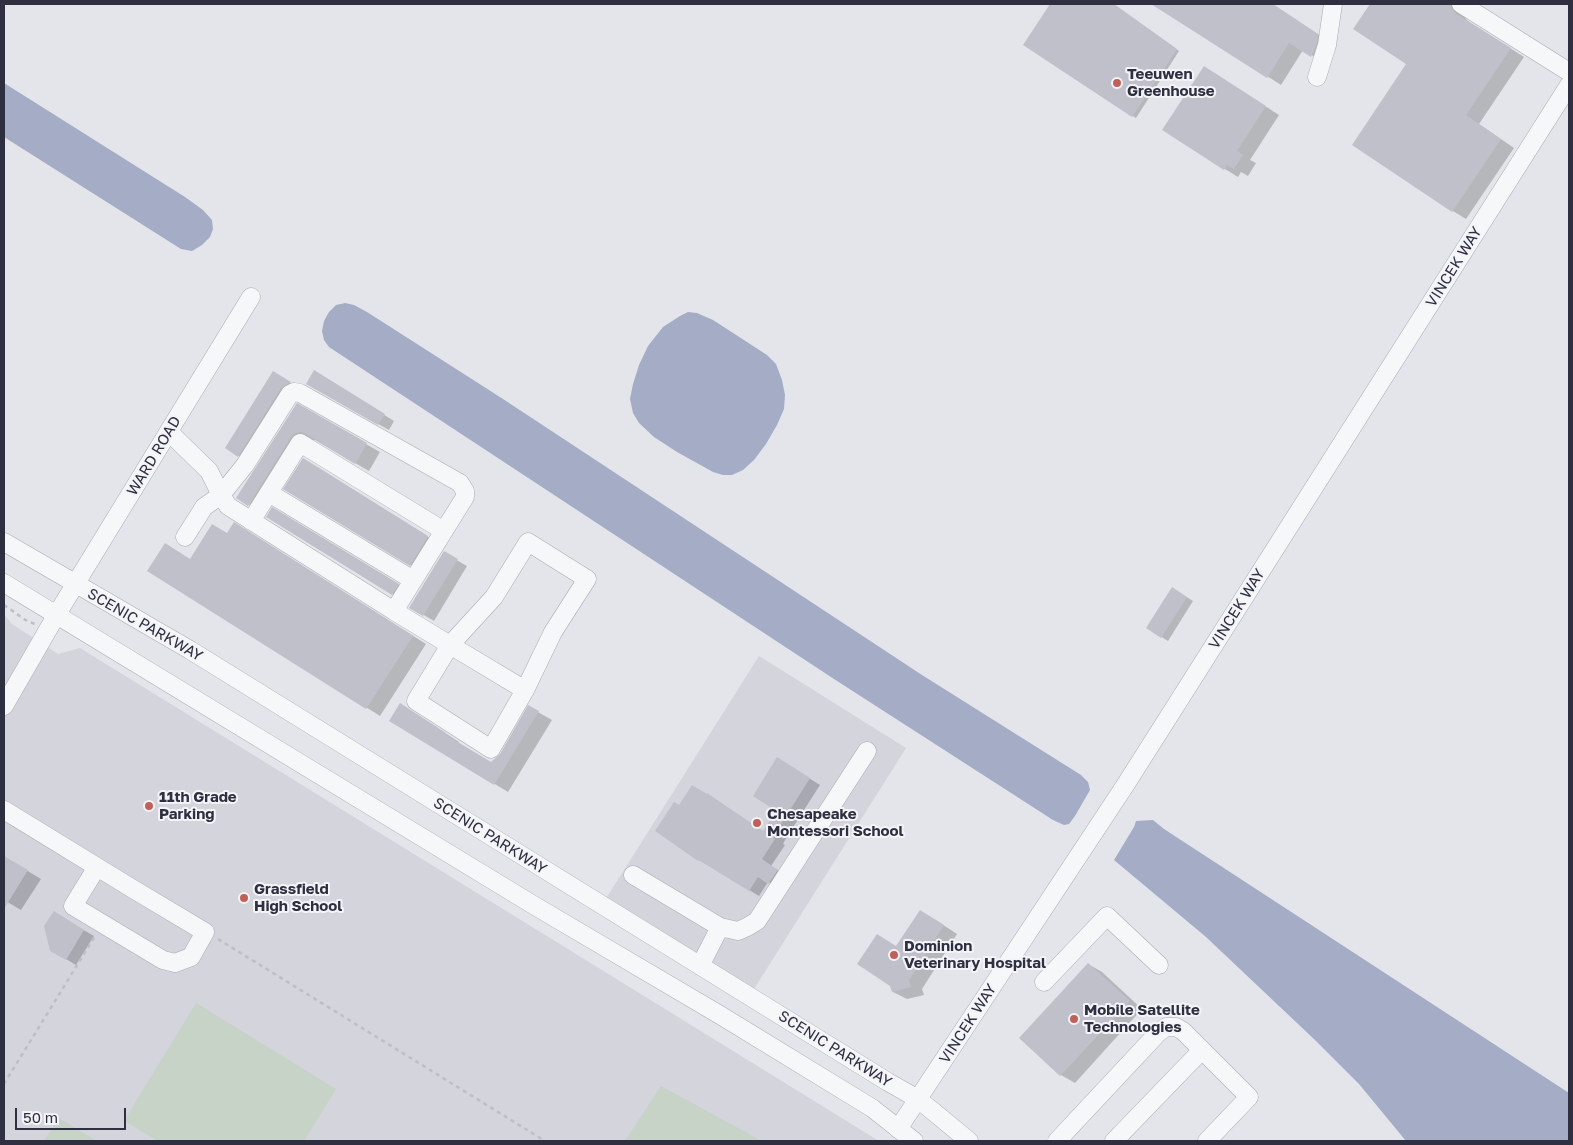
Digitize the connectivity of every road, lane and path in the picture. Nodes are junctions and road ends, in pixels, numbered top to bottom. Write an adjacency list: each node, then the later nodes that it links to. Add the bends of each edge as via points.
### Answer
1 (1332, 4): 4 (street, via 1327,45)
2 (1461, 4): 3 (street)
3 (1569, 72)
4 (1317, 77)
5 (1569, 85): 34 (street, VINCEK WAY, via 1126,784)
6 (252, 297): 7 (street, WARD ROAD)
7 (169, 432): 9 (street, via 209,471); 16 (street, WARD ROAD)
8 (269, 493): 10 (street); 11 (street, via 300,443); 14 (street)
9 (221, 495): 10 (street, via 228,506); 11 (street, via 246,464 290,394 300,392 460,483 464,497); 12 (street, via 204,507)
10 (251, 522): 17 (street)
11 (444, 531): 14 (street)
12 (185, 537)
13 (4, 542): 16 (street, SCENIC PARKWAY)
14 (413, 580): 17 (street)
15 (4, 583): 18 (street, SCENIC PARKWAY)
16 (75, 585): 18 (street, WARD ROAD); 30 (street, SCENIC PARKWAY, via 190,650)
17 (394, 611): 19 (street)
18 (57, 614): 21 (street, WARD ROAD); 35 (street, SCENIC PARKWAY, via 535,906 737,1025 872,1108)
19 (450, 645): 20 (street); 20 (street, via 416,701 491,749); 20 (street, via 494,597 528,542 587,578 553,632)
20 (525, 690)
21 (4, 706)
22 (866, 751): 26 (street, via 757,921 738,931)
23 (4, 810): 24 (street)
24 (97, 867): 24 (street, via 205,932 191,957 175,963 163,960 73,906)
25 (633, 875): 26 (street)
26 (720, 927): 30 (street)
27 (96, 934): 33 (path)
28 (214, 937): 36 (path)
29 (1159, 965): 31 (street, via 1107,916)
30 (700, 966): 34 (street, SCENIC PARKWAY)
31 (1044, 982)
32 (1202, 1050): 39 (street, via 1184,1031 1166,1027); 40 (street); 41 (street, via 1249,1097)
33 (4, 1084)
34 (918, 1099): 35 (street, VINCEK WAY); 38 (street, SCENIC PARKWAY)
35 (898, 1128): 37 (street, SCENIC PARKWAY)
36 (544, 1141)
37 (914, 1141)
38 (969, 1141)
39 (1057, 1141)
40 (1114, 1141)
41 (1206, 1141)

